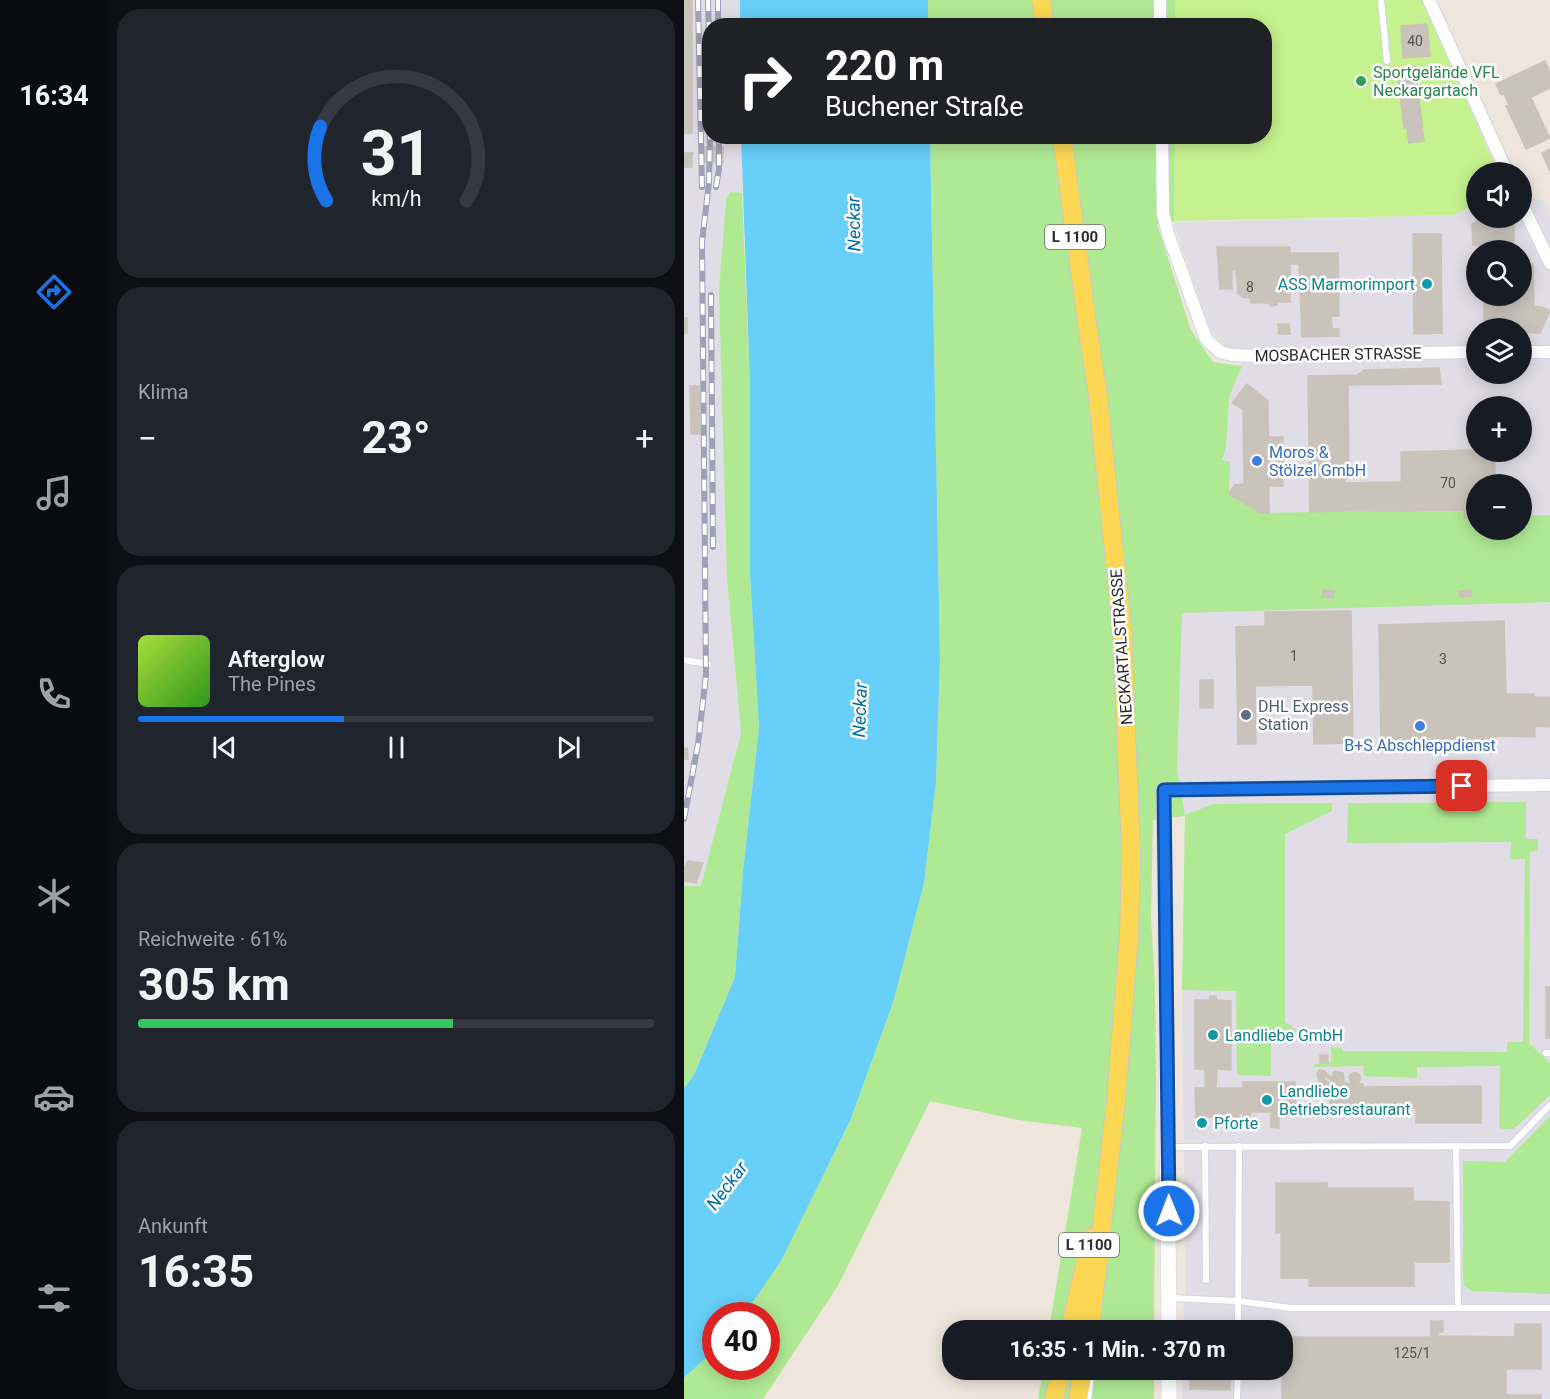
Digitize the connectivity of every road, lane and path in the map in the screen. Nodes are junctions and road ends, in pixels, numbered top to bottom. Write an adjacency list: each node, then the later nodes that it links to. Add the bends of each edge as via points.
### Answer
1 (1041, 0): 5 (main road)
2 (1160, 0): 6 (street)
3 (1381, 0): 7 (lane)
4 (1429, 0): 10 (street)
5 (1044, 18)
6 (1160, 18)
7 (1387, 61)
8 (1063, 144): 25 (main road, NECKARTALSTRASSE / L 1100, via 1097,388 1122,628 1131,854 1130,935)
9 (1162, 144): 13 (street, MOSBACHER STRASSE, via 1163,213 1168,234 1206,339 1220,352)
10 (1502, 162)
11 (1532, 225): 12 (street)
12 (1550, 263)
13 (1466, 352)
14 (1532, 352): 15 (street)
15 (1550, 352)
16 (684, 660): 17 (lane)
17 (708, 664)
18 (1550, 785): 19 (street)
19 (1164, 790): 24 (street)
20 (1550, 1105): 23 (lane, via 1510,1146)
21 (1205, 1146): 22 (lane); 24 (lane); 26 (lane)
22 (1239, 1146): 23 (lane); 28 (lane)
23 (1456, 1146): 30 (lane)
24 (1168, 1147): 27 (street)
25 (1108, 1160): 29 (main road, NECKARTALSTRASSE / L 1100); 32 (main road, NECKARTALSTRASSE / L 1100)
26 (1206, 1280)
27 (1169, 1298): 28 (lane); 35 (street)
28 (1238, 1301): 30 (lane, via 1291,1308); 36 (lane)
29 (1094, 1308): 33 (main road, NECKARTALSTRASSE / L 1100); 34 (lane)
30 (1458, 1308): 31 (lane)
31 (1550, 1308)
32 (1072, 1320)
33 (1092, 1320)
34 (1097, 1320)
35 (1169, 1320)
36 (1238, 1320)
37 (1059, 1380): 42 (main road)
38 (1081, 1380): 43 (main road)
39 (1091, 1380): 44 (lane)
40 (1169, 1380): 45 (street)
41 (1238, 1380): 46 (lane)
42 (1054, 1399)
43 (1078, 1399)
44 (1088, 1399)
45 (1169, 1399)
46 (1237, 1399)

